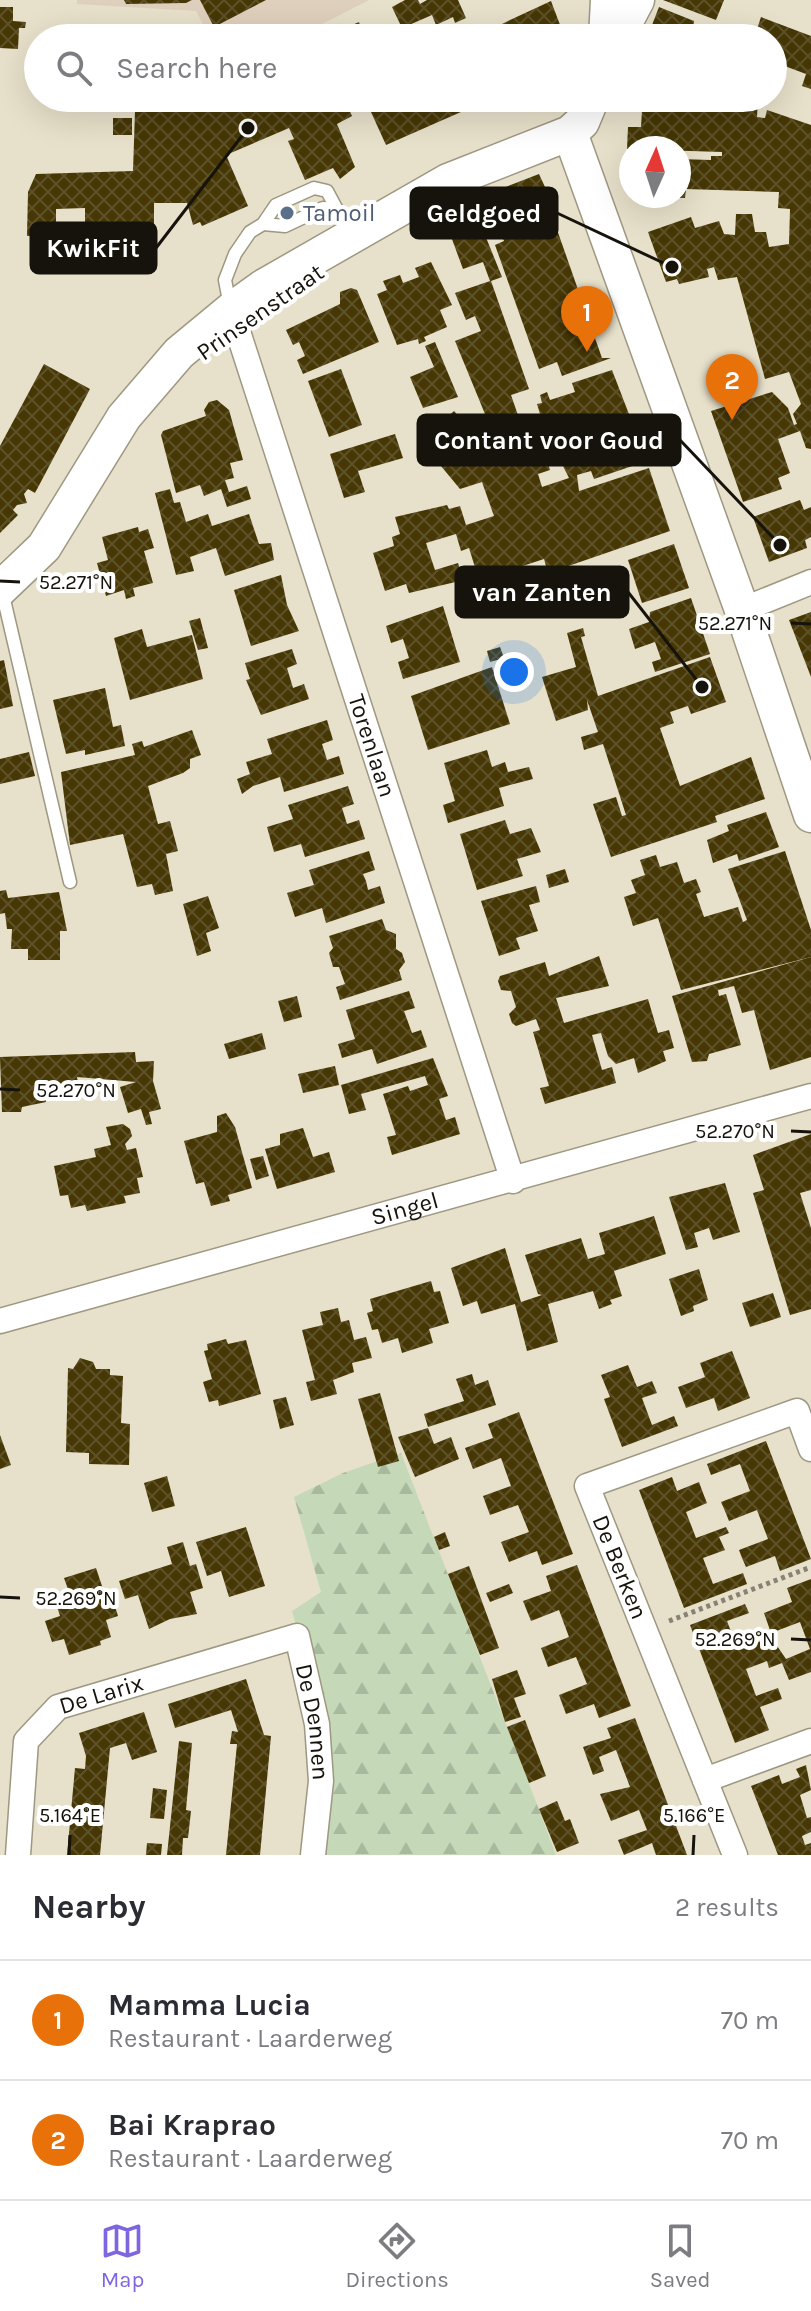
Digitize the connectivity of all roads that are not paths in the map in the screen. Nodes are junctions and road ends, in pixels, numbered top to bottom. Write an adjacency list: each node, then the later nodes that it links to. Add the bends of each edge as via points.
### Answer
1 (608, 0): 3 (street)
2 (637, 0): 4 (street)
3 (607, 24)
4 (624, 24)
5 (586, 112): 6 (street)
6 (570, 133): 7 (street, Prinsenstraat); 12 (street)
7 (344, 222): 8 (lane, via 323,208 285,226); 8 (lane, via 327,191 314,188 276,205); 9 (street, Prinsenstraat)
8 (263, 224): 9 (lane, via 250,232 235,254 225,280)
9 (231, 310): 11 (street, Prinsenstraat, via 179,353 124,417 44,547); 16 (street, Torenlaan)
10 (811, 582): 12 (street)
11 (1, 588): 14 (lane, Prinsenstraat)
12 (742, 610): 13 (street)
13 (811, 815)
14 (70, 882)
15 (811, 1096): 16 (street, Singel)
16 (513, 1181): 17 (street, Singel)
17 (0, 1321)
18 (811, 1449): 21 (street, De Berken, via 797,1411 587,1486)
19 (251, 1648): 22 (street, De Larix, via 58,1707 26,1741); 23 (street, De Dennen, via 297,1636 317,1724 321,1781)
20 (811, 1741): 21 (street)
21 (705, 1780): 24 (street, De Berken)
22 (18, 1855)
23 (313, 1855)
24 (735, 1855)

